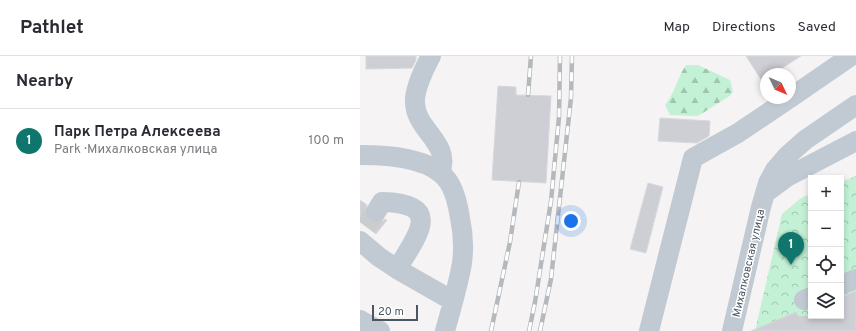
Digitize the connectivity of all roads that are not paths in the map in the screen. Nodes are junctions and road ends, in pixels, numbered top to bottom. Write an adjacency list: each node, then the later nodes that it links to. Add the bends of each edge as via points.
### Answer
1 (431, 56): 9 (street, via 420,80 415,103 418,116 439,147 443,158)
2 (852, 56): 3 (street); 4 (street)
3 (856, 58)
4 (796, 94)
5 (781, 104): 19 (street, via 738,133 693,158)
6 (856, 105): 10 (street, Михалковская улица, via 805,140 787,156 775,170)
7 (856, 141): 10 (street, Михалковская улица, via 787,177)
8 (360, 155): 9 (street, via 405,159 421,163)
9 (440, 173): 15 (street, via 454,191 462,227 462,263)
10 (764, 196): 20 (street, Михалковская улица)
11 (365, 229): 12 (street, via 379,257); 12 (street, via 382,202 400,202 419,213 422,221 420,230)
12 (397, 269): 15 (street)
13 (856, 279): 14 (street)
14 (844, 284)
15 (453, 301): 18 (street)
16 (360, 320): 17 (street)
17 (380, 331)
18 (445, 331)
19 (649, 331)
20 (732, 331)

